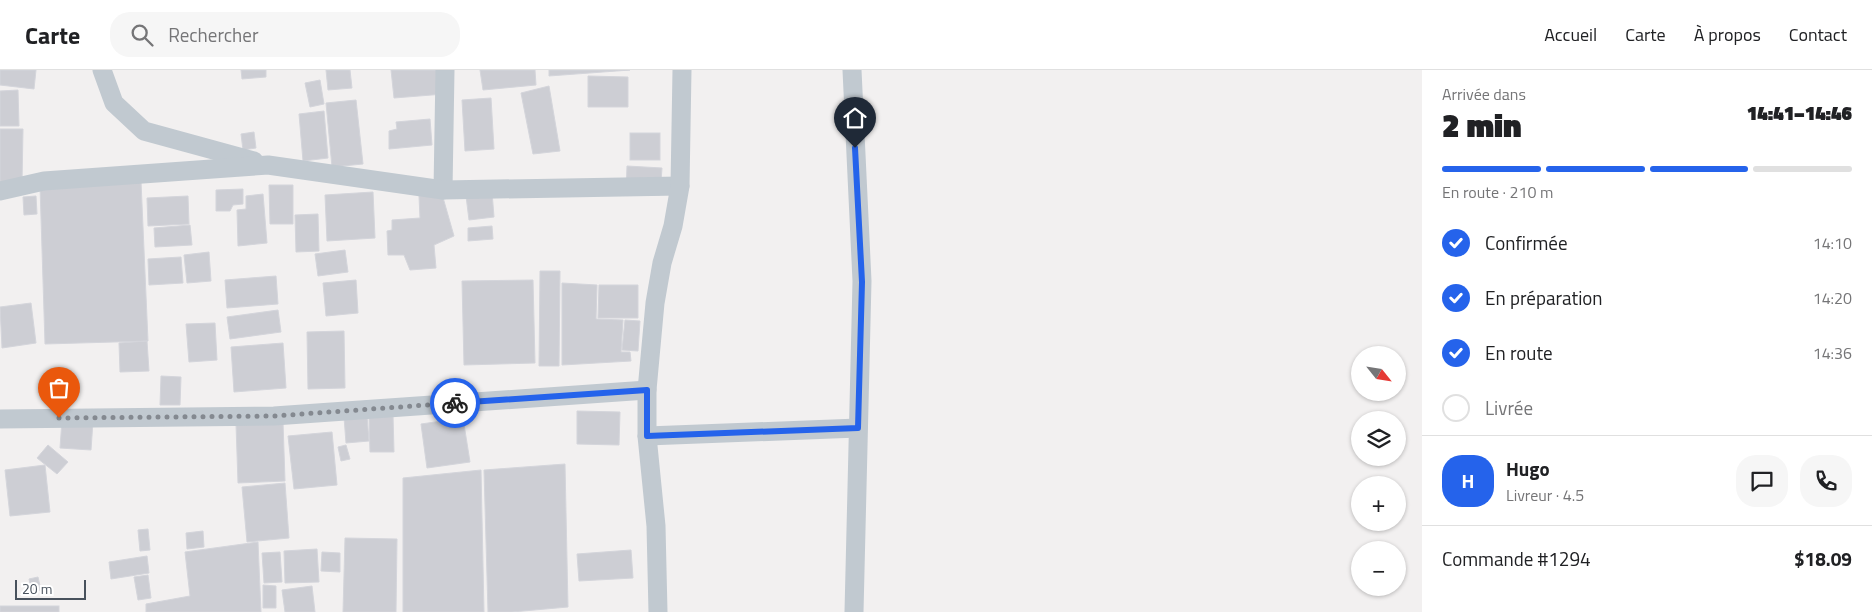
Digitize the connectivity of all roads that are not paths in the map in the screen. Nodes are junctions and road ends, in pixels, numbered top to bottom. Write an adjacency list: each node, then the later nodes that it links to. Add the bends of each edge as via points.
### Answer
1 (102, 70): 5 (street, via 114,103 144,131)
2 (445, 70): 7 (street)
3 (682, 70): 6 (street)
4 (852, 70): 11 (street, via 862,282)
5 (268, 165): 7 (street); 8 (street, via 44,181)
6 (680, 186): 7 (street); 9 (street, via 655,303)
7 (443, 190)
8 (0, 191)
9 (647, 390): 10 (street, via 274,416); 12 (street)
10 (0, 419)
11 (858, 428): 12 (street); 14 (street)
12 (647, 436): 13 (street, via 656,526)
13 (658, 612)
14 (854, 612)

